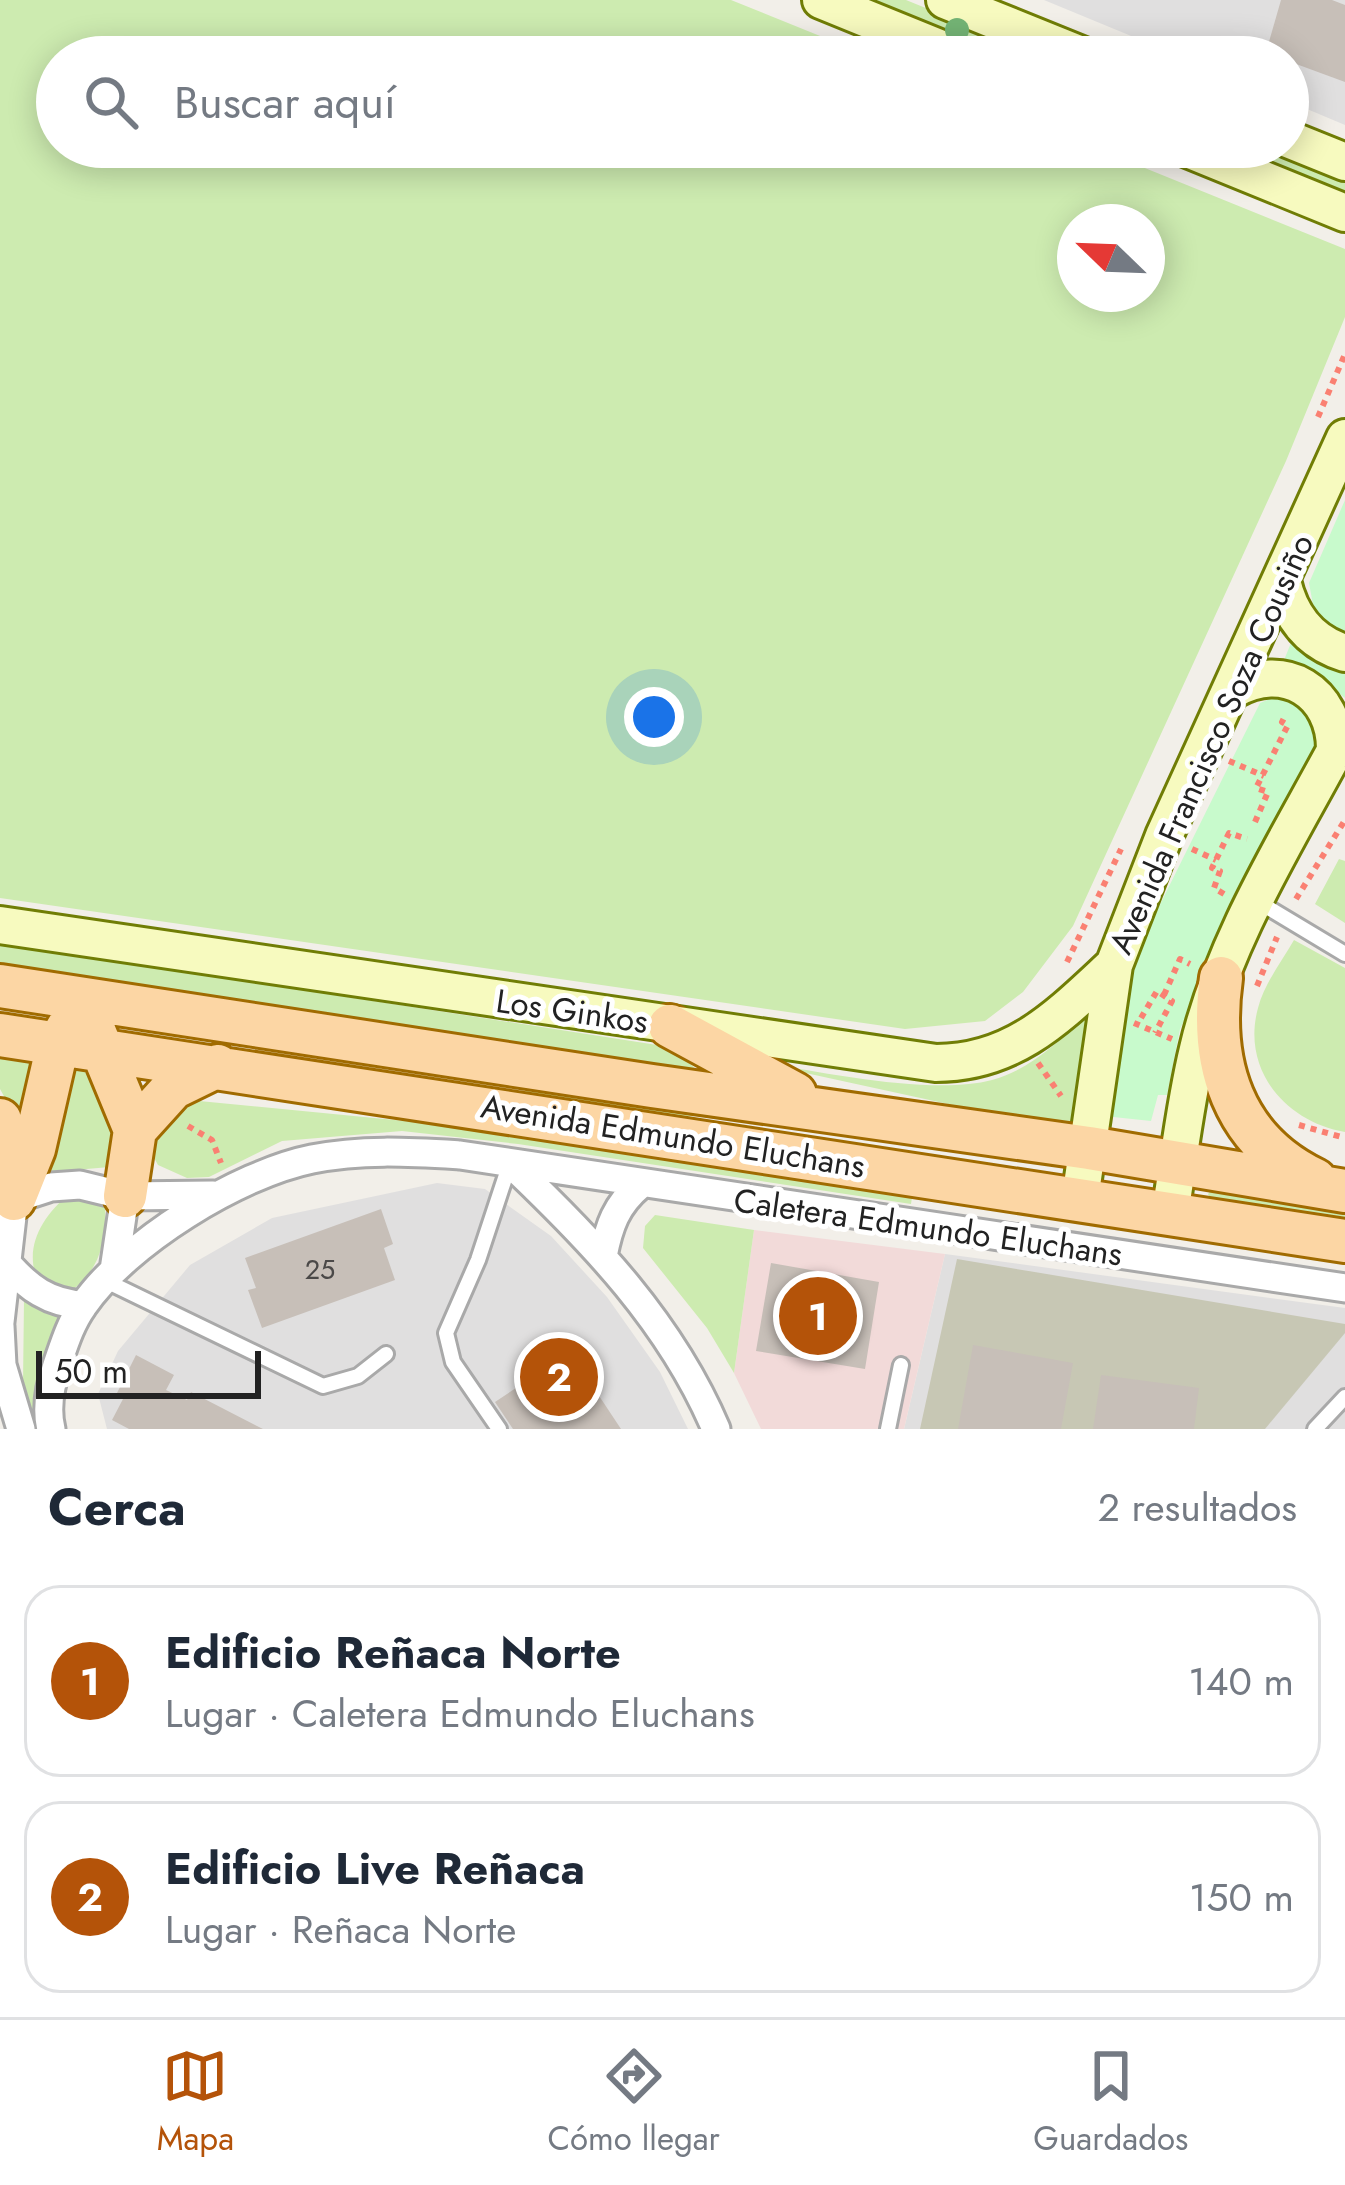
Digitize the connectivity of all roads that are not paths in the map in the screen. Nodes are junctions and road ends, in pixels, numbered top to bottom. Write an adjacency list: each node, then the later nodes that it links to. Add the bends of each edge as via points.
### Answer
1 (820, 0): 3 (street)
2 (945, 0): 5 (street)
3 (890, 13): 4 (street)
4 (927, 36)
5 (1034, 36)
6 (1309, 147): 7 (street)
7 (1345, 162)
8 (1235, 168): 9 (street)
9 (1345, 213)
10 (1327, 438): 11 (street, Avenida Francisco Soza Cousiño)
11 (1282, 581): 12 (street, via 1306,631); 13 (street, Avenida Francisco Soza Cousiño)
12 (1345, 653)
13 (1233, 690): 14 (street, via 1257,678 1300,684 1325,706); 18 (street, Avenida Francisco Soza Cousiño)
14 (1340, 741): 15 (street)
15 (1270, 910): 17 (lane); 19 (street)
16 (0, 925): 22 (street, Los Ginkos)
17 (1345, 954)
18 (1114, 965): 22 (street, Los Ginkos, via 1050,1025 971,1061 910,1061); 29 (street, Avenida Francisco Soza Cousiño)
19 (1224, 976): 30 (street, via 1198,1048); 33 (main road, via 1217,1043 1234,1103 1282,1160)
20 (0, 986): 21 (main road, Avenida Edmundo Eluchans)
21 (85, 998): 24 (main road); 26 (main road, Avenida Edmundo Eluchans)
22 (670, 1026): 26 (main road)
23 (0, 1035): 24 (main road, Avenida Edmundo Eluchans)
24 (79, 1046): 25 (main road, Avenida Edmundo Eluchans); 28 (main road); 36 (main road)
25 (218, 1066): 28 (main road, via 173,1088); 37 (main road, Avenida Edmundo Eluchans)
26 (828, 1110): 29 (main road, Avenida Edmundo Eluchans)
27 (0, 1120): 36 (main road)
28 (135, 1130): 35 (main road)
29 (1088, 1148): 30 (main road, Avenida Edmundo Eluchans); 37 (street, Avenida Francisco Soza Cousiño)
30 (1179, 1162): 33 (main road, Avenida Edmundo Eluchans); 38 (street)
31 (510, 1163): 32 (street, Caletera Edmundo Eluchans); 34 (street, Caletera Edmundo Eluchans, via 379,1150 308,1160); 40 (street); 51 (lane, via 446,1333 453,1362)
32 (640, 1185): 40 (street, via 623,1199); 43 (street, Caletera Edmundo Eluchans)
33 (1342, 1191)
34 (214, 1195): 35 (street); 42 (street)
35 (125, 1196): 36 (street, via 80,1185); 42 (street)
36 (14, 1199): 41 (street)
37 (1080, 1199): 38 (main road, Avenida Edmundo Eluchans)
38 (1170, 1213): 39 (main road, Avenida Edmundo Eluchans)
39 (1345, 1241)
40 (603, 1256): 52 (street, via 652,1316)
41 (6, 1262): 44 (street, via 43,1296); 45 (street)
42 (110, 1275): 44 (street); 46 (lane, via 323,1386 358,1376)
43 (1345, 1288)
44 (83, 1305): 50 (street, via 52,1379)
45 (0, 1324): 49 (street, via 2,1365)
46 (386, 1354)
47 (902, 1364): 53 (lane)
48 (1345, 1397): 54 (lane)
49 (21, 1429)
50 (51, 1429)
51 (499, 1429)
52 (716, 1429)
53 (888, 1429)
54 (1315, 1429)

